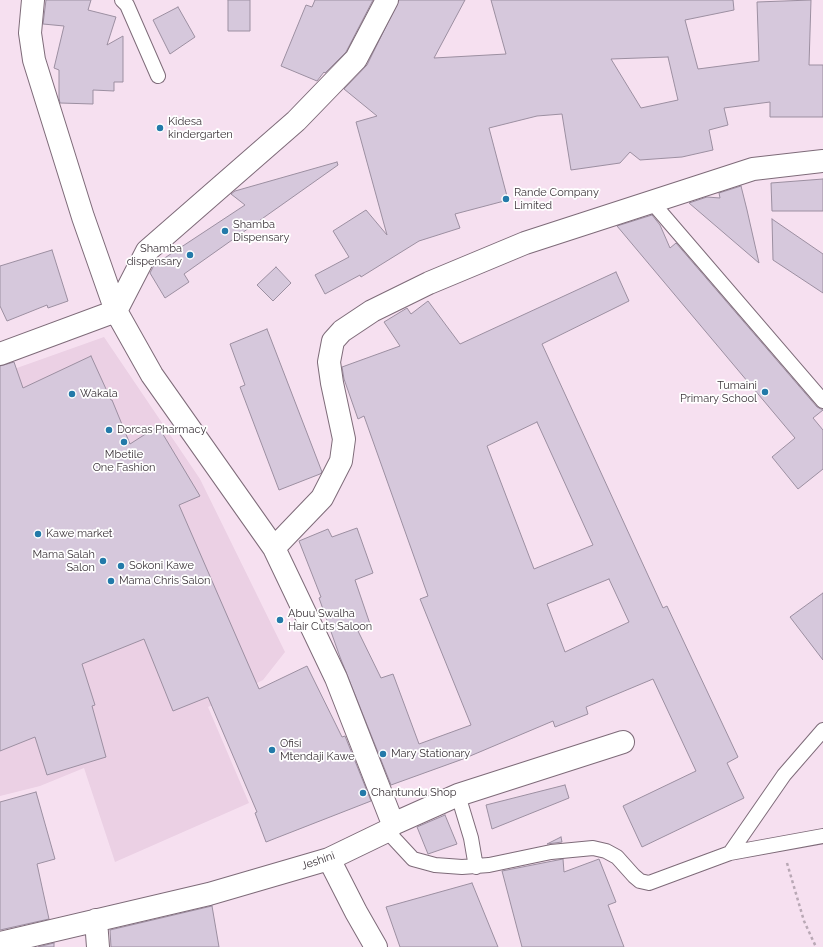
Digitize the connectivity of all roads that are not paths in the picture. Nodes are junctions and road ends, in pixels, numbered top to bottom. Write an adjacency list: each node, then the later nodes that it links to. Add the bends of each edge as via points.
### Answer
1 (33, 0): 7 (street, via 30,33 34,60)
2 (122, 0): 4 (lane, via 127,5)
3 (388, 0): 7 (street, via 356,59 296,121 147,251)
4 (158, 76)
5 (823, 161): 6 (street, via 753,169)
6 (651, 201): 9 (lane); 10 (street, via 525,243 429,283 372,311 342,331 333,341 329,362 344,439 341,461 322,498)
7 (116, 311): 8 (street); 10 (street, via 152,375)
8 (0, 354)
9 (823, 401)
10 (274, 548): 14 (street, via 336,678)
11 (823, 730): 16 (lane, via 784,775)
12 (623, 742): 13 (street, Jeshini)
13 (458, 795): 14 (street, Jeshini); 18 (lane, via 471,838)
14 (390, 828): 17 (street, Jeshini); 18 (lane, via 413,859 435,865)
15 (823, 836): 16 (lane)
16 (730, 853): 18 (lane, via 649,883 640,881 617,857 593,848 551,852)
17 (329, 859): 19 (street, Jeshini, via 209,894); 22 (street)
18 (476, 867)
19 (96, 920): 20 (street, Jeshini); 21 (street)
20 (0, 944)
21 (98, 947)
22 (376, 947)

